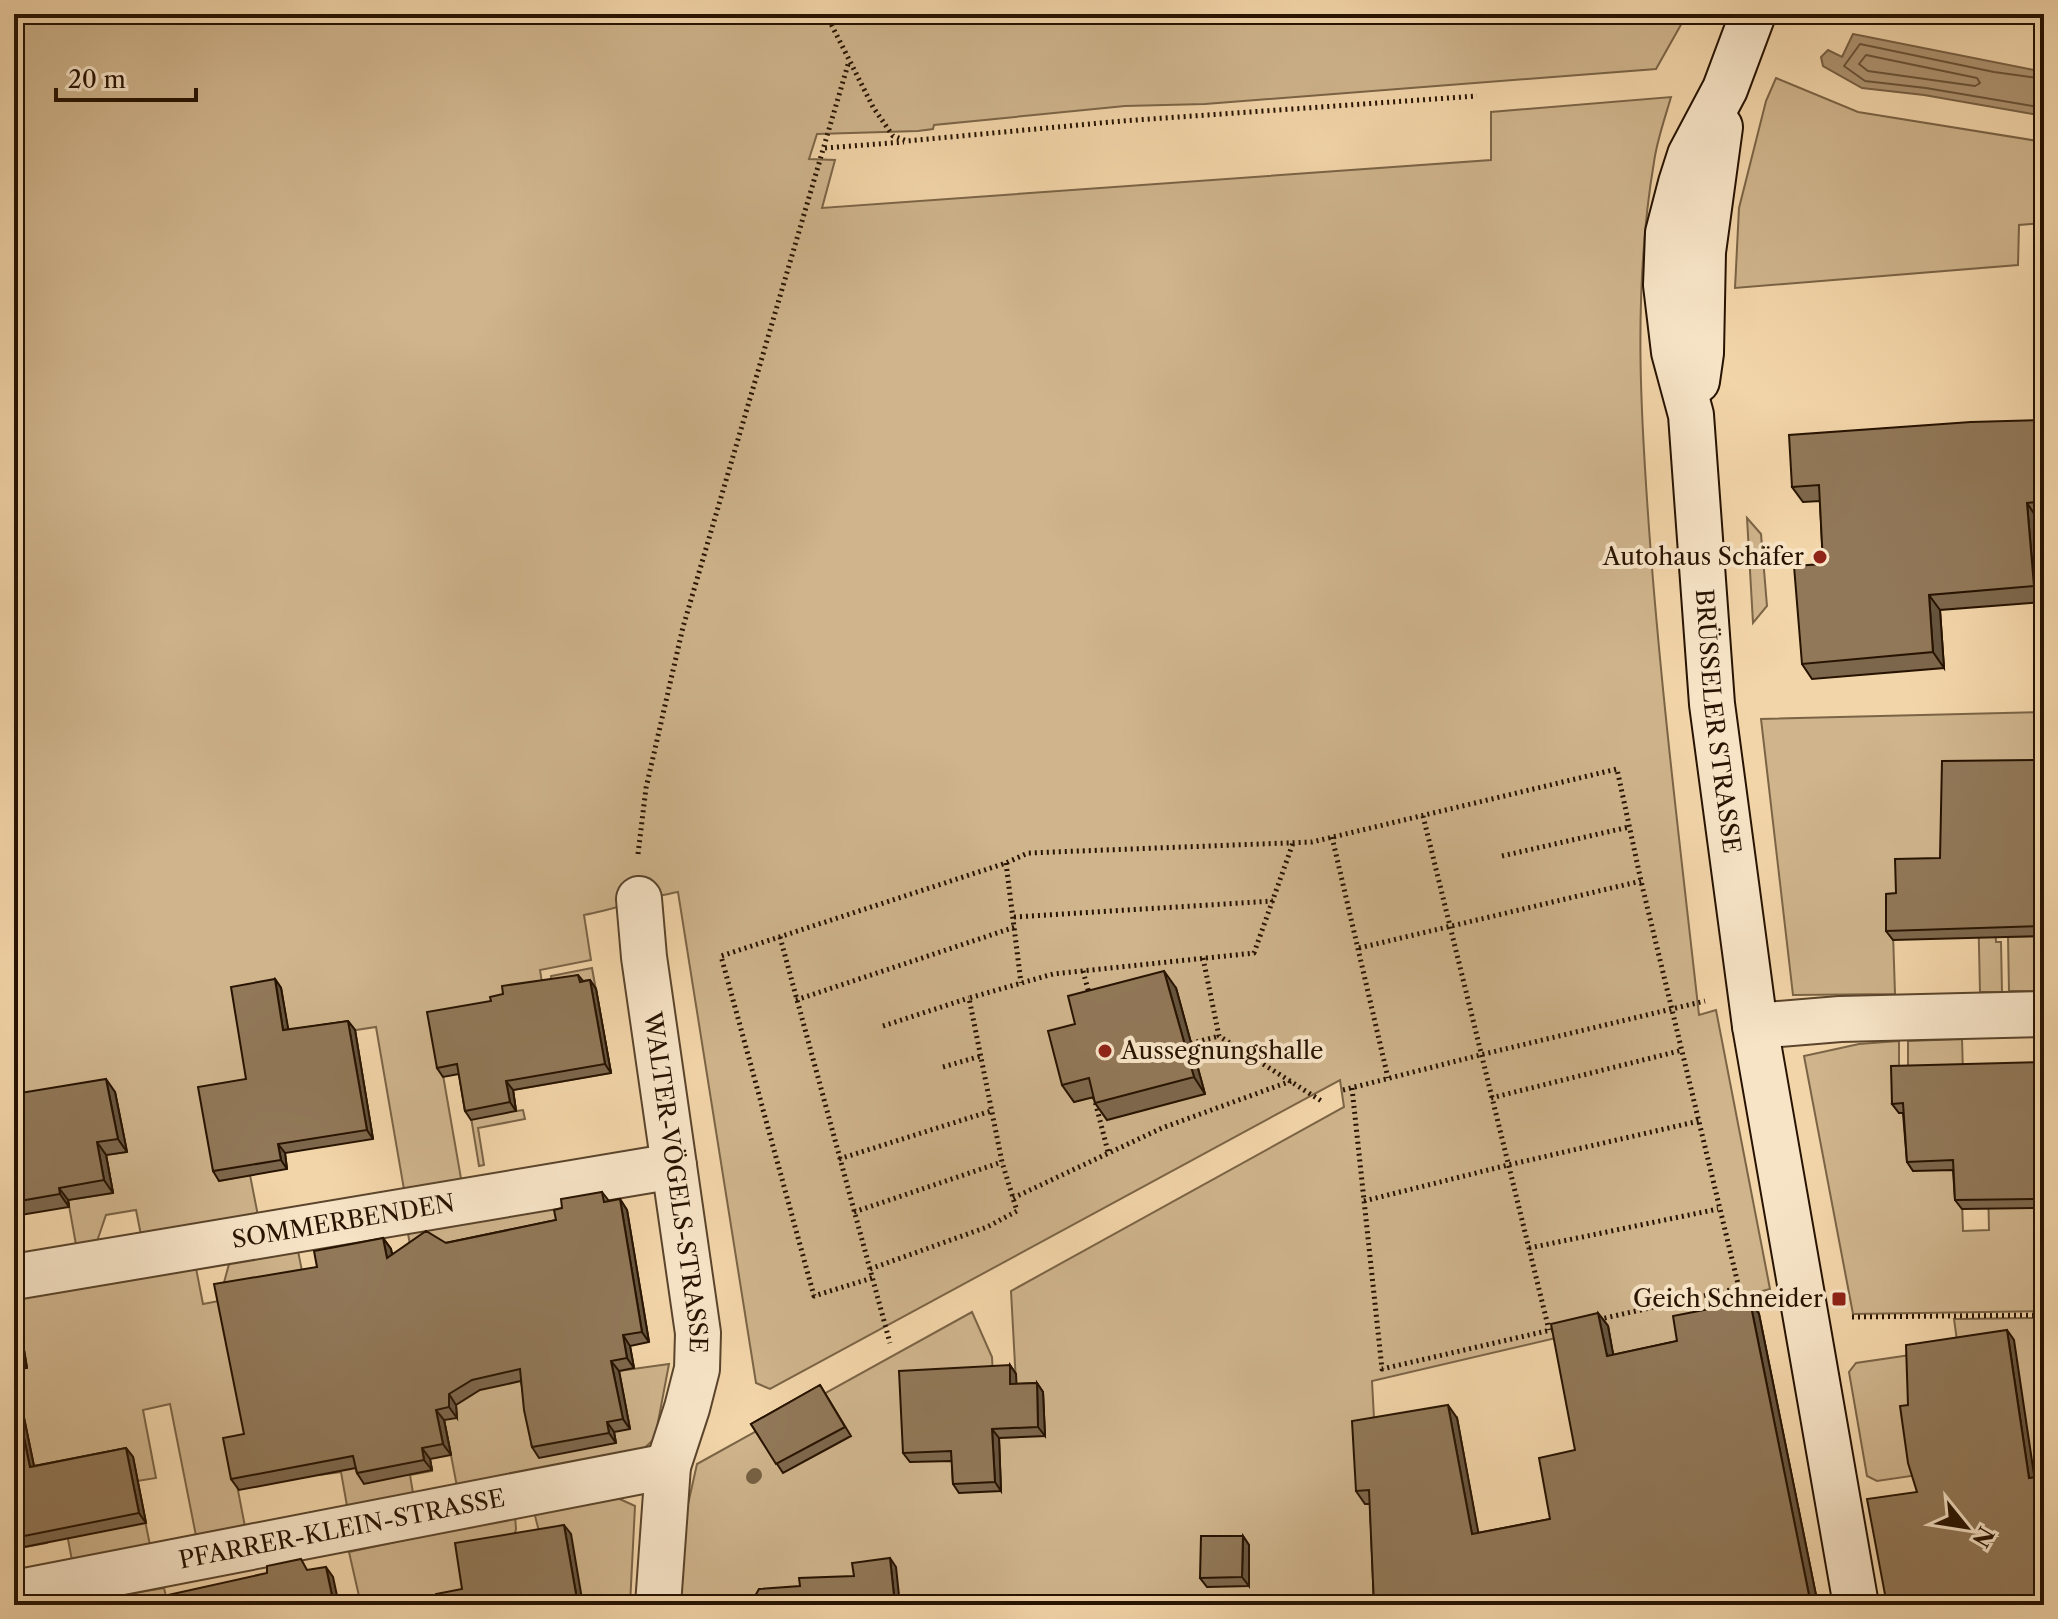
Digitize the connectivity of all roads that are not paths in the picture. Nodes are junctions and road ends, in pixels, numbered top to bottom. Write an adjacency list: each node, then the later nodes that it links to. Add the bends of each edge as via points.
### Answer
1 (1753, 14): 4 (street, BRÜSSELER STRASSE, via 1725,89 1690,155 1673,209 1668,310 1691,415 1712,704)
2 (639, 899): 5 (street, WALTER-VÖGELS-STRASSE)
3 (2044, 1014): 4 (street)
4 (1755, 1026): 10 (street, BRÜSSELER STRASSE)
5 (674, 1166): 6 (street, SOMMERBENDEN); 7 (street, WALTER-VÖGELS-STRASSE, via 698,1333 694,1382)
6 (14, 1277)
7 (668, 1466): 8 (street, PFARRER-KLEIN-STRASSE); 9 (street, WALTER-VÖGELS-STRASSE)
8 (14, 1593)
9 (658, 1605)
10 (1856, 1605)

